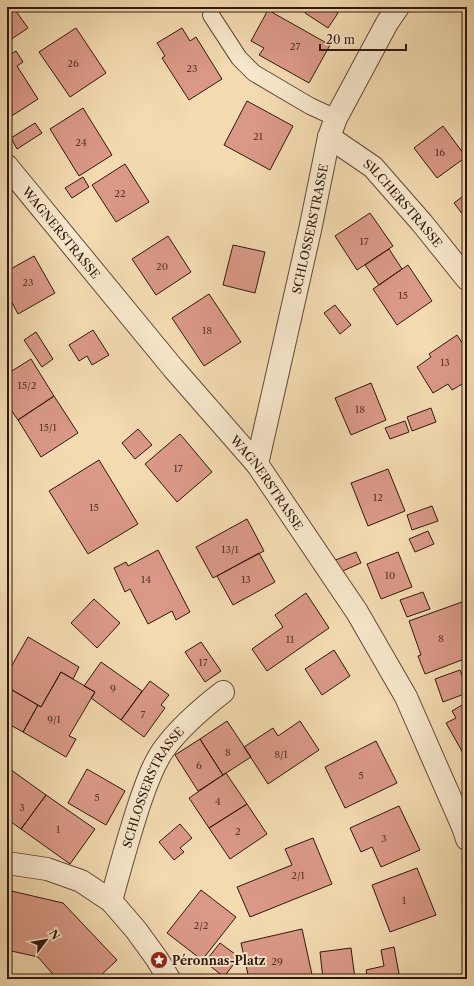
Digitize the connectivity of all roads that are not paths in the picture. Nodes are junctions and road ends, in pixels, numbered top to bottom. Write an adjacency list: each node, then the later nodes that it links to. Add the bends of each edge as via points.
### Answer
1 (398, 7): 3 (street, SCHLOSSERSTRASSE)
2 (211, 15): 3 (lane, via 239,58 254,73 310,106)
3 (333, 128): 5 (street, SILCHERSTRASSE, via 373,167); 6 (street, SCHLOSSERSTRASSE)
4 (7, 166): 6 (street, WAGNERSTRASSE, via 173,368)
5 (467, 279)
6 (257, 464): 8 (street, WAGNERSTRASSE, via 357,612 406,697)
7 (223, 692): 10 (street, SCHLOSSERSTRASSE, via 182,728 163,750 148,778)
8 (467, 839)
9 (7, 863): 10 (street, via 47,869 81,881)
10 (110, 901): 11 (street, via 136,930)
11 (169, 979)

